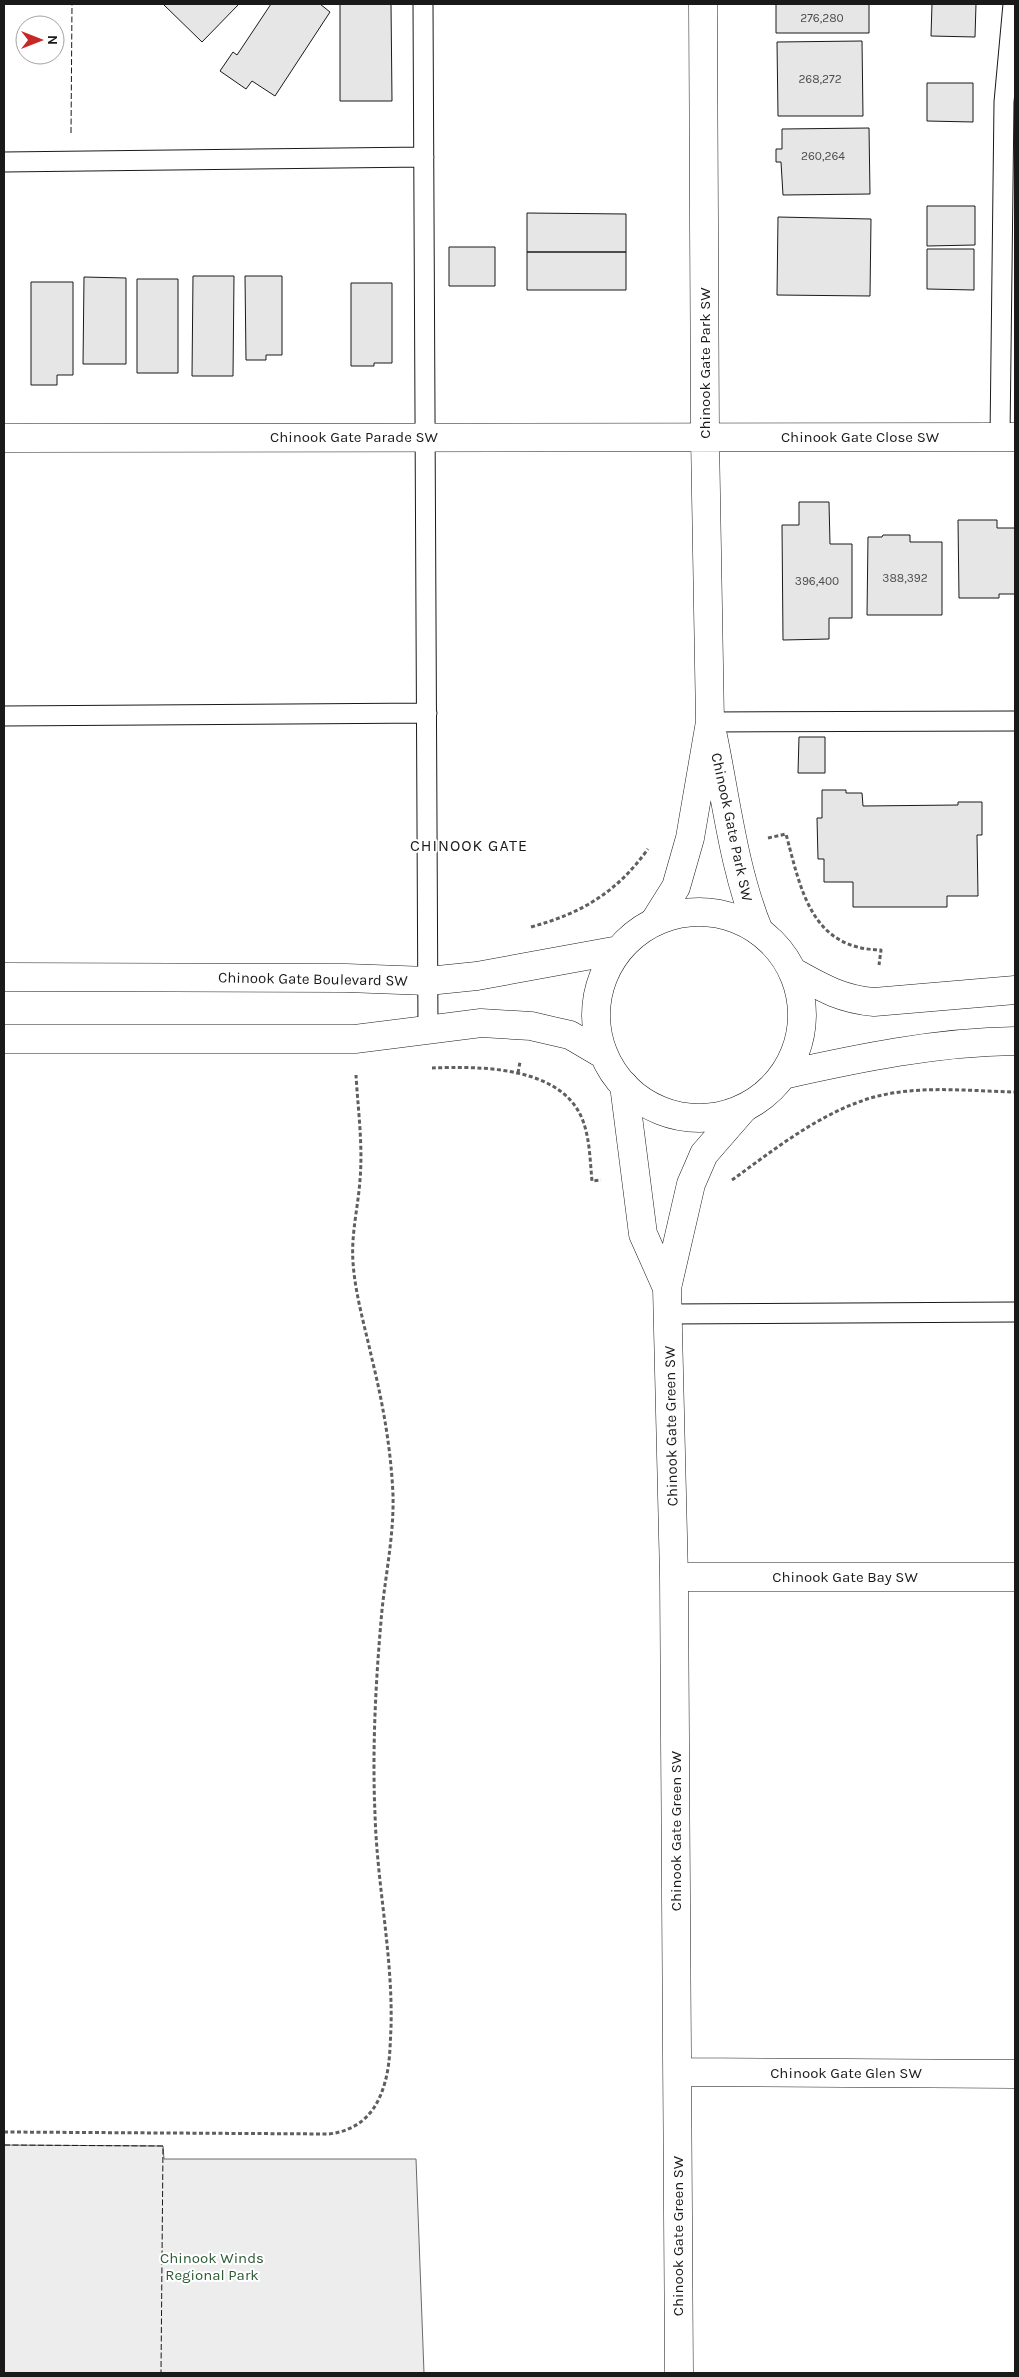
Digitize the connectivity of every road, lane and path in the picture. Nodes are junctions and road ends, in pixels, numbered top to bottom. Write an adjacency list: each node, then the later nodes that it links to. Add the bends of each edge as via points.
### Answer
1 (423, 4): 4 (lane)
2 (703, 4): 8 (street, Chinook Gate Park SW)
3 (1012, 4): 6 (lane, via 1004,102)
4 (424, 158): 5 (lane); 7 (lane)
5 (4, 162)
6 (1009, 163): 9 (lane)
7 (425, 437): 8 (street, Chinook Gate Parade SW); 10 (street, Chinook Gate Parade SW); 11 (lane)
8 (705, 437): 9 (street, Chinook Gate Close SW); 14 (street, Chinook Gate Park SW)
9 (1008, 437)
10 (4, 438)
11 (427, 713): 12 (lane); 24 (lane)
12 (4, 716)
13 (1015, 721): 14 (lane)
14 (710, 722): 17 (street, Chinook Gate Park SW, via 690,838 676,887); 19 (street, Chinook Gate Park SW, via 741,875)
15 (767, 839): 21 (path, via 786,834 800,885 810,909 824,927 839,940 860,950)
16 (653, 842): 18 (path, via 609,892 580,911)
17 (654, 922): 19 (street, via 680,914 708,912 735,918); 20 (street)
18 (529, 928)
19 (759, 931): 22 (street, via 778,949)
20 (619, 950): 24 (street, Chinook Gate Boulevard SW, via 477,976); 29 (street, via 605,974 598,1000 597,1028)
21 (881, 950)
22 (792, 971): 25 (street, via 851,1000 874,1002); 32 (street, via 800,997 802,1024 796,1051)
23 (4, 977): 24 (street, Chinook Gate Boulevard SW)
24 (428, 981): 26 (lane)
25 (1015, 990)
26 (428, 1030): 27 (street, via 355,1039); 29 (street, via 481,1023 531,1026 570,1035)
27 (4, 1039)
28 (1015, 1040): 32 (street, via 976,1041 871,1056)
29 (604, 1055): 33 (street)
30 (425, 1068): 36 (path, via 493,1069 545,1080 559,1089 571,1100 583,1120)
31 (355, 1071): 44 (path, via 362,1149 352,1239 353,1264 380,1393 393,1496 390,1558 380,1631 374,1769 374,1815 392,2002 390,2048 380,2100 367,2117 348,2132 329,2134)
32 (783, 1075): 35 (street, via 766,1094)
33 (624, 1085): 35 (street, via 649,1105 680,1116 713,1117); 38 (street, Chinook Gate Green SW, via 643,1234)
34 (1015, 1092): 37 (path, via 918,1090 853,1104 790,1138)
35 (744, 1108): 38 (street, Chinook Gate Green SW, via 704,1154 691,1184)
36 (592, 1181)
37 (727, 1184)
38 (668, 1301): 39 (lane); 40 (street, Chinook Gate Green SW)
39 (1015, 1312)
40 (674, 1577): 41 (street, Chinook Gate Bay SW); 42 (street, Chinook Gate Green SW)
41 (1015, 1577)
42 (678, 2072): 43 (street, Chinook Gate Glen SW); 45 (street, Chinook Gate Green SW)
43 (1015, 2074)
44 (4, 2132)
45 (679, 2373)

